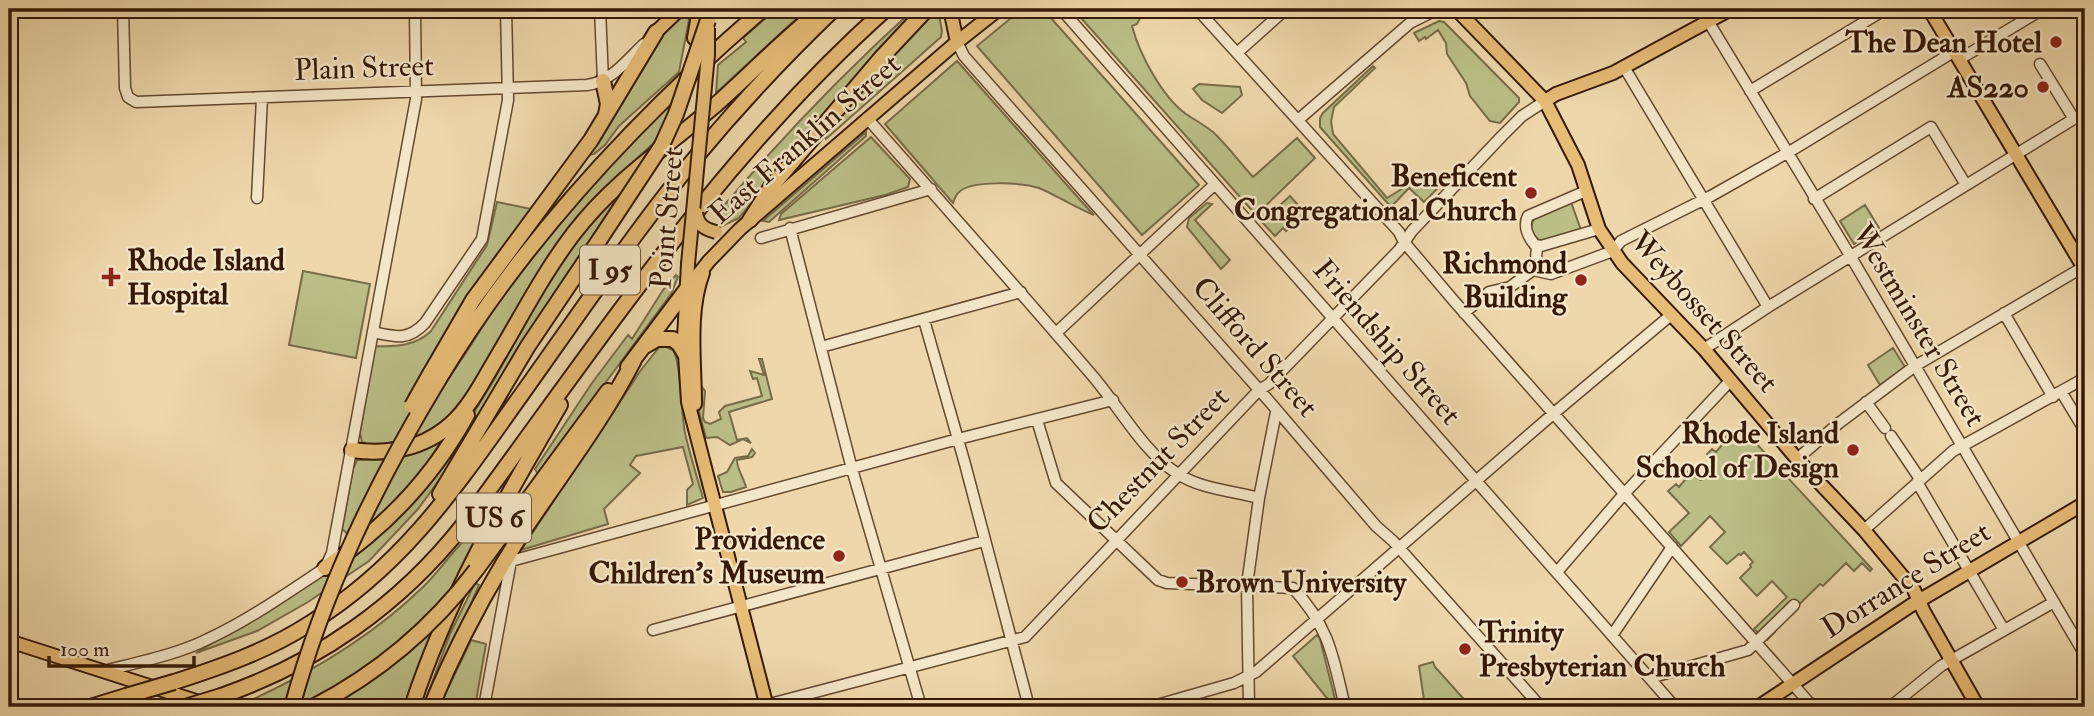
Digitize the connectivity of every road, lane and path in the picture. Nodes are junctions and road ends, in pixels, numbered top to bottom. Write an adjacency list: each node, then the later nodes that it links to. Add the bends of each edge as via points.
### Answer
1 (123, 9): 35 (street, Plain Street, via 125,88 135,102)
2 (415, 9): 34 (street)
3 (506, 9): 32 (street)
4 (600, 9): 30 (street)
5 (680, 9): 24 (main road)
6 (763, 9): 80 (highway, via 665,98 584,183)
7 (822, 9): 81 (highway, via 599,204 558,256)
8 (834, 9): 111 (highway, I 95, via 748,96 679,177 452,492)
9 (886, 9): 74 (highway, I 95, via 751,145)
10 (927, 9): 52 (highway, via 771,187)
11 (999, 9): 25 (main road, East Franklin Street)
12 (1061, 9): 44 (street, Friendship Street)
13 (1197, 9): 26 (street)
14 (1286, 9): 26 (street)
15 (1438, 9): 40 (street, via 1410,23)
16 (1456, 9): 36 (main road, Weybosset Street)
17 (1731, 9): 23 (main road)
18 (1886, 9): 33 (street)
19 (1929, 9): 27 (main road)
20 (2043, 9): 27 (street)
21 (706, 12): 31 (highway, bridge); 31 (highway, bridge, via 695,38); 51 (main road, Point Street, bridge, via 708,55)
22 (951, 14): 25 (main road, Clifford Street)
23 (1708, 21): 29 (main road); 33 (street, Westminster Street)
24 (656, 32): 30 (street); 41 (highway)
25 (957, 42): 38 (main road, East Franklin Street); 59 (street, Clifford Street, via 964,56)
26 (1238, 52): 40 (street)
27 (1957, 55): 42 (street); 43 (main road)
28 (2040, 64): 39 (street)
29 (1624, 67): 36 (main road); 50 (street)
30 (603, 81): 32 (street, Plain Street); 41 (highway, via 608,104)
31 (687, 81): 111 (highway, bridge, via 658,153 528,346)
32 (507, 89): 34 (street, Plain Street); 72 (street, via 478,247 416,332 396,337)
33 (1750, 91): 42 (street, Westminster Street)
34 (416, 92): 35 (street, Plain Street); 72 (street)
35 (262, 98): 48 (street)
36 (1545, 101): 47 (main road, Weybosset Street); 56 (street, Chestnut Street, via 1522,116)
37 (2085, 112): 39 (street)
38 (867, 118): 46 (street); 52 (main road, East Franklin Street)
39 (2074, 119): 43 (street)
40 (1298, 120): 56 (street)
41 (604, 121): 80 (highway, via 473,300)
42 (1787, 153): 49 (street, Westminster Street); 50 (street)
43 (2017, 155): 45 (street); 62 (main road)
44 (1215, 184): 59 (street); 70 (street, Friendship Street)
45 (1966, 186): 49 (street, via 1931,127); 60 (street)
46 (931, 189): 53 (street); 65 (street)
47 (1586, 191): 54 (main road, Weybosset Street); 57 (street, via 1528,216 1528,235)
48 (257, 198)
49 (1814, 198): 60 (street, Westminster Street)
50 (1704, 200): 58 (street, via 1621,242); 66 (street)
51 (695, 205): 52 (main road, bridge, via 703,228 725,233); 64 (main road, Point Street, bridge)
52 (745, 224): 61 (main road, East Franklin Street)
53 (790, 228): 55 (street); 76 (street)
54 (1599, 229): 57 (street); 58 (main road, Weybosset Street)
55 (761, 238)
56 (1404, 242): 67 (street); 70 (street, Chestnut Street)
57 (1538, 246): 63 (street)
58 (1612, 251): 63 (street, via 1551,274); 69 (main road, Weybosset Street)
59 (1139, 254): 73 (street); 84 (street, Clifford Street)
60 (1850, 257): 66 (street); 79 (street, Westminster Street)
61 (709, 261): 64 (main road, East Franklin Street); 92 (main road, Point Street, via 695,311)
62 (2085, 268): 68 (street)
63 (1533, 270): 67 (street, via 1510,286 1489,292)
64 (685, 290): 75 (highway); 78 (main road, Point Street)
65 (1021, 292): 71 (street); 73 (street)
66 (1768, 307): 77 (street)
67 (1464, 313): 89 (street)
68 (2004, 313): 79 (street); 85 (street)
69 (1671, 315): 77 (main road, Weybosset Street); 89 (street)
70 (1333, 319): 84 (street, Chestnut Street); 99 (street, Friendship Street)
71 (924, 320): 76 (street); 93 (street)
72 (373, 332): 95 (street)
73 (1056, 333): 86 (street)
74 (598, 340): 138 (highway, I 95, via 463,525 416,578 368,619 316,654); 145 (highway, US 6, via 486,534 441,630)
75 (644, 346): 78 (highway, via 657,339 673,339); 101 (highway, via 601,401)
76 (821, 347): 97 (street)
77 (1704, 349): 83 (main road, Weybosset Street)
78 (685, 354): 92 (main road, Point Street)
79 (1915, 366): 87 (street); 94 (street, Westminster Street)
80 (434, 377): 143 (highway, bridge, via 406,419 331,589)
81 (486, 377): 95 (highway, via 461,414 434,437 389,452); 113 (highway, via 451,442 418,488 384,524)
82 (2085, 378): 85 (street)
83 (1731, 380): 96 (main road, Weybosset Street); 102 (street)
84 (1259, 390): 88 (street, Clifford Street); 98 (street, Chestnut Street)
85 (2058, 395): 91 (street); 94 (street)
86 (1113, 400): 90 (street); 98 (street, via 1145,443)
87 (1866, 402): 96 (street); 100 (street)
88 (1276, 412): 103 (street); 112 (street, Clifford Street)
89 (1553, 414): 99 (street); 102 (street)
90 (1037, 420): 93 (street); 107 (street, via 1056,483)
91 (2085, 431)
92 (695, 432): 105 (main road, Point Street)
93 (958, 439): 97 (street); 108 (street)
94 (1963, 446): 100 (street); 109 (street, Westminster Street)
95 (352, 450): 113 (street)
96 (1797, 459): 106 (main road, Weybosset Street)
97 (852, 469): 105 (street); 114 (street)
98 (1178, 474): 103 (street); 107 (street, Chestnut Street)
99 (1476, 481): 112 (street); 116 (street, Friendship Street)
100 (1919, 481): 106 (street); 115 (street)
101 (544, 489): 144 (highway, bridge, via 426,627 376,669); 146 (highway)
102 (1623, 494): 110 (street); 116 (street)
103 (1259, 498): 117 (street)
104 (2085, 503): 109 (main road, Dorrance Street)
105 (713, 507): 121 (main road, Point Street); 147 (street, via 511,561)
106 (1864, 530): 118 (main road, Weybosset Street)
107 (1114, 540): 117 (street, via 1149,574 1167,583); 129 (street, Chestnut Street, via 1025,637)
108 (984, 541): 114 (street); 129 (street)
109 (2017, 541): 115 (main road, Dorrance Street); 119 (street, Westminster Street)
110 (1672, 547): 126 (street); 130 (street)
111 (405, 548): 141 (highway, I 95, bridge, via 353,594 308,625 241,659)
112 (1399, 549): 122 (street); 153 (street, Clifford Street)
113 (325, 568): 134 (street, via 207,640)
114 (881, 569): 121 (street); 133 (street)
115 (1969, 569): 118 (main road, Dorrance Street); 125 (street)
116 (1556, 572): 126 (street, Friendship Street)
117 (1247, 585): 122 (street, via 1293,588); 135 (street)
118 (1919, 601): 132 (main road, Weybosset Street); 137 (main road, Dorrance Street)
119 (2054, 602): 125 (street); 127 (street, Westminster Street)
120 (1794, 605): 130 (street)
121 (741, 606): 124 (street); 139 (main road, Point Street)
122 (1317, 619): 135 (street); 152 (street, via 1327,636)
123 (2085, 629): 127 (street)
124 (653, 630)
125 (2004, 630): 132 (street)
126 (1613, 634): 136 (street, Friendship Street)
127 (2074, 636): 131 (street, Westminster Street)
128 (9, 641): 134 (main road)
129 (1012, 641): 133 (street, Chestnut Street); 149 (street)
130 (1756, 643): 136 (street, via 1738,654); 137 (street)
131 (2085, 655)
132 (1952, 661): 140 (main road, Weybosset Street); 157 (street)
133 (910, 666): 139 (street, Chestnut Street); 148 (street)
134 (103, 671): 138 (main road)
135 (1247, 678): 150 (street); 151 (street)
136 (1650, 678): 154 (street, Friendship Street)
137 (1792, 683): 155 (main road, Dorrance Street); 156 (street)
138 (218, 702): 142 (highway, I 95, bridge)
139 (767, 706)
140 (1974, 706)
141 (90, 707)
142 (185, 707)
143 (292, 707)
144 (313, 707)
145 (412, 707)
146 (430, 707)
147 (484, 707)
148 (921, 707)
149 (1029, 707)
150 (1150, 707)
151 (1249, 707)
152 (1345, 707)
153 (1541, 707)
154 (1675, 707)
155 (1758, 707)
156 (1813, 707)
157 (1890, 707)

